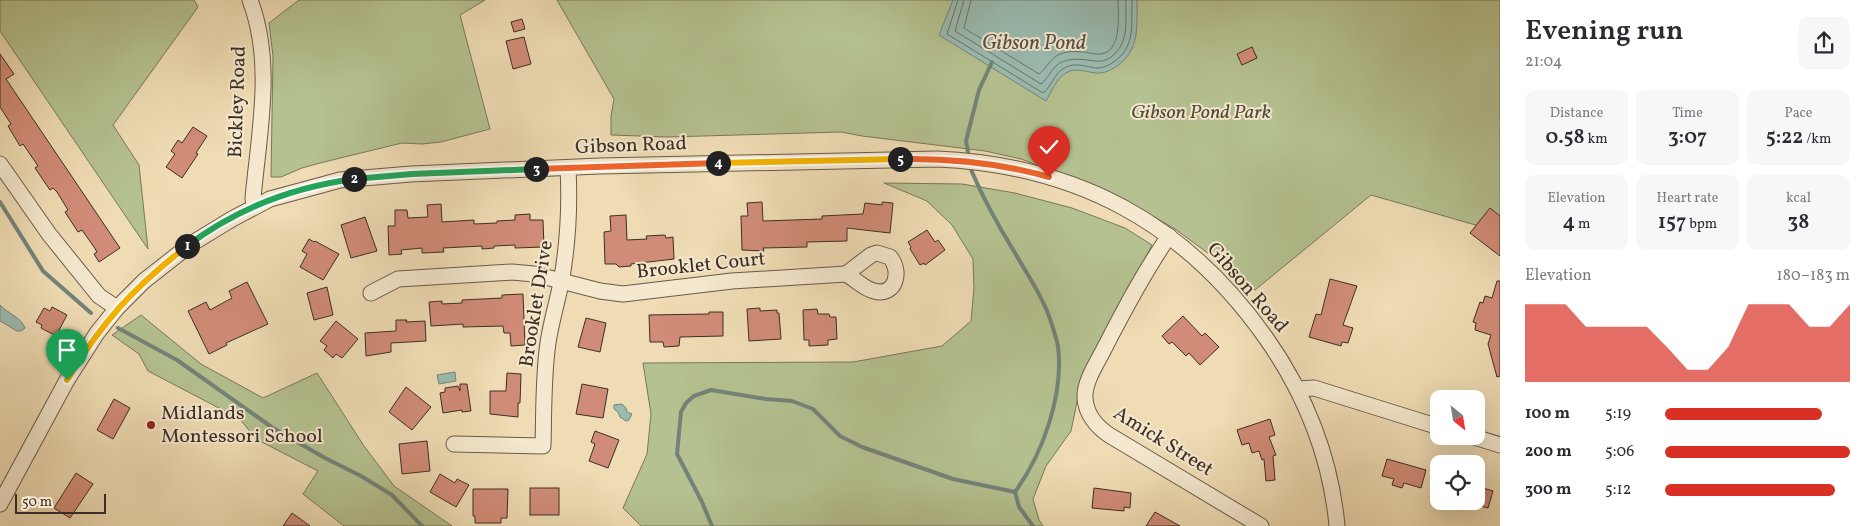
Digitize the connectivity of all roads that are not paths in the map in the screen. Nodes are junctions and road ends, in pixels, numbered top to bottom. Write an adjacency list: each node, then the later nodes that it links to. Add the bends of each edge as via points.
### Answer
1 (250, 0): 4 (street, Bickley Road, via 263,56)
2 (0, 164): 9 (street, via 49,234 99,296)
3 (568, 168): 4 (street, Gibson Road, via 361,178 318,185); 5 (street, Gibson Road, via 937,159 970,162 1019,169 1065,182 1102,197); 7 (street, Brooklet Drive, via 568,231)
4 (254, 206): 9 (street, Gibson Road, via 191,244 144,281)
5 (1169, 236): 10 (street, Gibson Road, via 1200,261 1236,300 1274,349); 16 (street, Amick Street, via 1135,289 1097,364 1086,391 1087,408 1109,436)
6 (846, 274): 7 (street, Brooklet Court, via 732,281 623,294)
7 (561, 282): 8 (street, Brooklet Court, via 512,272 398,279); 13 (street, Brooklet Drive, via 546,359 543,446)
8 (371, 293)
9 (117, 308): 15 (street, Gibson Road, via 67,380)
10 (1298, 389): 11 (street, via 1314,388); 17 (street, Gibson Road, via 1330,478)
11 (1430, 424)
12 (1485, 440): 14 (street)
13 (454, 444)
14 (1500, 445)
15 (0, 504)
16 (1261, 526)
17 (1337, 526)

